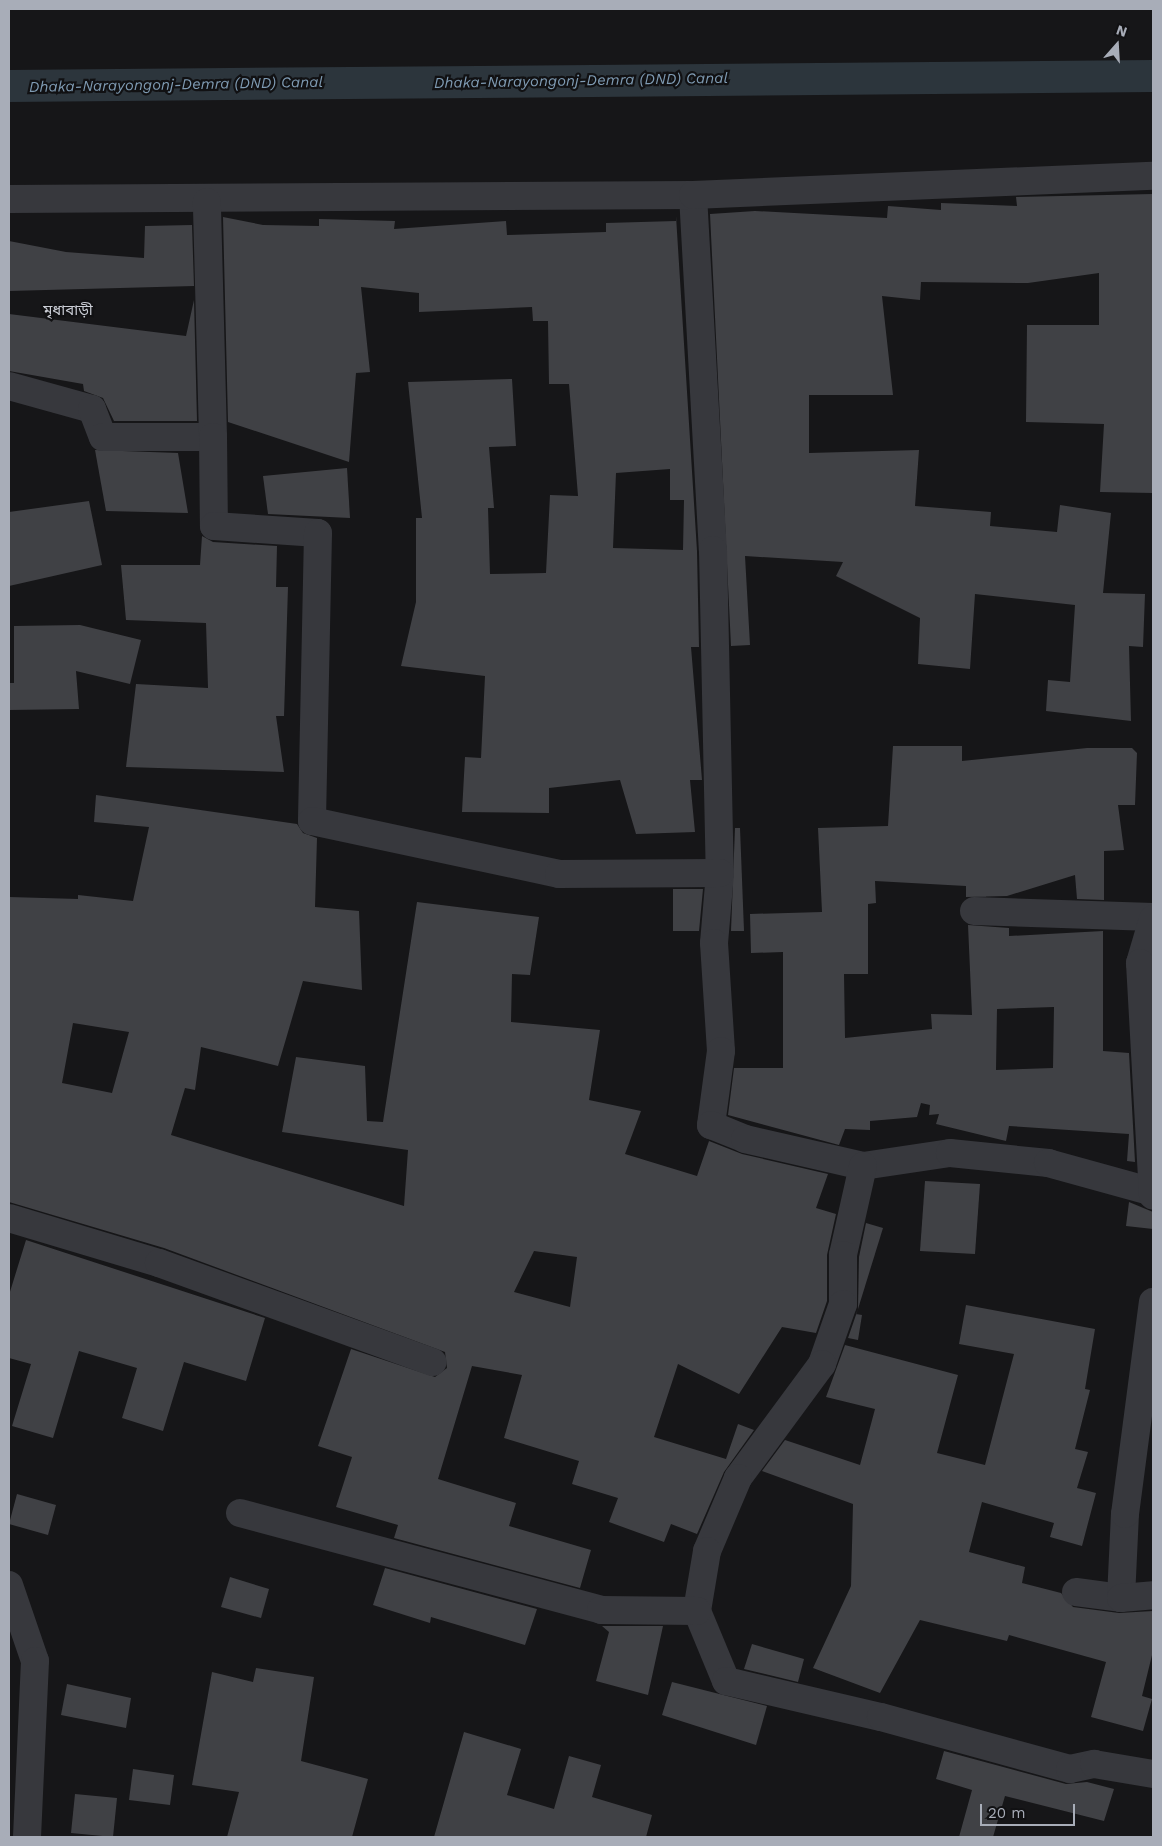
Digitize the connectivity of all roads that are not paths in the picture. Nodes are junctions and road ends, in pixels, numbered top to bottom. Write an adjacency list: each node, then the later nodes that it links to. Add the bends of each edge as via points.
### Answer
1 (1153, 176): 2 (street)
2 (693, 195): 4 (street); 7 (street, via 713,550)
3 (9, 199): 4 (street)
4 (207, 202): 6 (street)
5 (9, 386): 6 (street, via 92,409 102,437)
6 (213, 437): 7 (street, via 214,526 318,534 312,821 559,874)
7 (720, 873): 10 (street, via 714,943 721,1051 712,1125 744,1139)
8 (974, 911): 9 (street)
9 (1153, 918): 11 (street, via 1140,963)
10 (863, 1166): 11 (street, via 950,1153 1048,1163); 22 (street, via 843,1255 843,1304 822,1364 738,1478 707,1551)
11 (1153, 1192): 12 (street)
12 (1153, 1196)
13 (9, 1218): 16 (street, via 159,1263)
14 (1153, 1302): 15 (street)
15 (1153, 1329): 21 (street, via 1125,1514)
16 (433, 1362)
17 (240, 1512): 22 (street, via 601,1610)
18 (9, 1585): 24 (street, via 35,1661)
19 (1076, 1592): 21 (street)
20 (1153, 1595): 21 (street)
21 (1121, 1598)
22 (697, 1611): 23 (street, via 726,1681 880,1717 1070,1769 1094,1764)
23 (1153, 1774)
24 (27, 1837)

